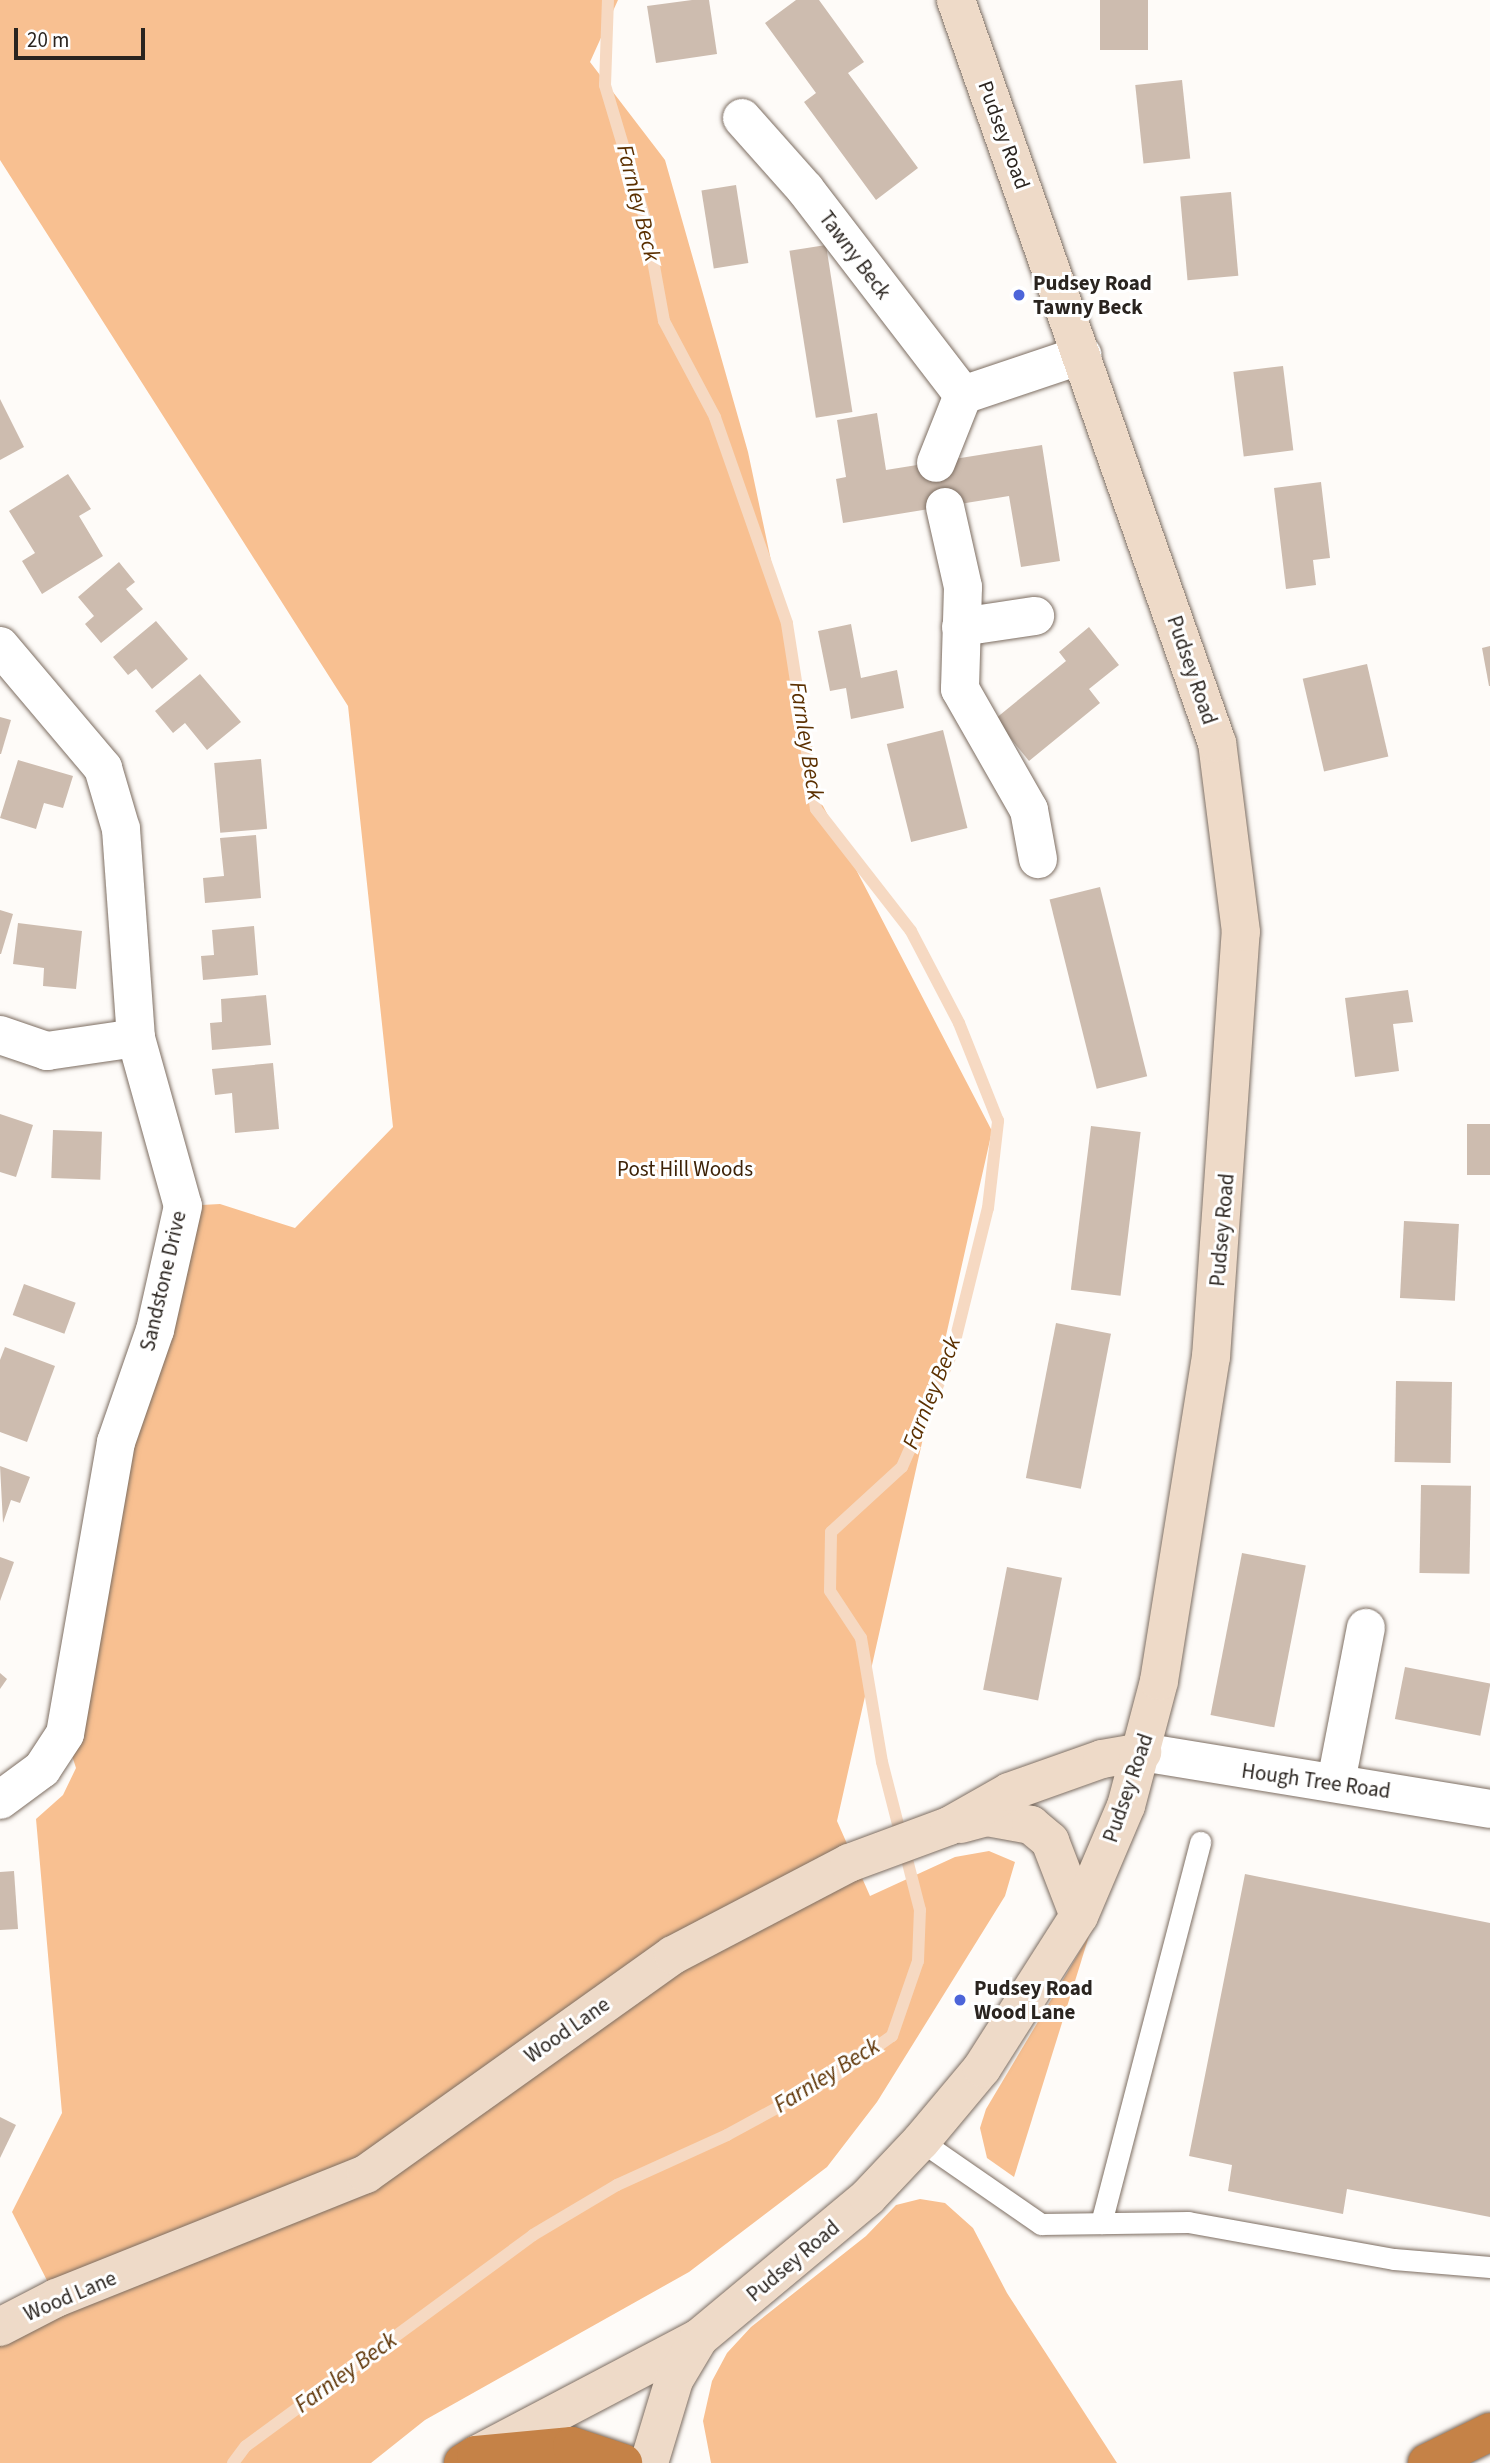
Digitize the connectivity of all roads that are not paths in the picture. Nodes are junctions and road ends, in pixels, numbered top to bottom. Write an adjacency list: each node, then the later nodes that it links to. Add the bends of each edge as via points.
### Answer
1 (956, 0): 3 (main road, Pudsey Road)
2 (742, 118): 4 (street, Tawny Beck, via 805,189)
3 (1082, 355): 4 (street); 14 (main road, Pudsey Road, via 1217,743 1241,932 1211,1356 1159,1681)
4 (962, 395): 5 (street)
5 (936, 463)
6 (945, 507): 8 (street, via 963,587)
7 (1035, 616): 8 (street)
8 (961, 627): 10 (street, via 960,689 1029,810)
9 (0, 646): 12 (street, Sandstone Drive, via 103,768 121,829)
10 (1038, 859)
11 (0, 1035): 12 (street, via 47,1051)
12 (135, 1038): 16 (street, Sandstone Drive, via 183,1206 155,1330 116,1442 65,1734 42,1769)
13 (1366, 1628): 15 (street)
14 (1142, 1752): 15 (street, Hough Tree Road, via 1202,1765); 18 (main road, Wood Lane, via 1102,1759 1009,1792); 20 (main road, Pudsey Road, via 1126,1806)
15 (1336, 1782): 17 (street, Hough Tree Road)
16 (0, 1800)
17 (1490, 1809)
18 (949, 1826): 20 (main road, via 987,1817 1031,1825 1050,1841); 24 (main road, Wood Lane, via 849,1863 673,1955 366,2174 56,2298)
19 (1200, 1842): 22 (lane)
20 (1079, 1916): 21 (main road, Pudsey Road, via 982,2067)
21 (921, 2141): 22 (lane, via 1041,2224); 25 (main road, Pudsey Road, via 868,2197)
22 (1101, 2223): 23 (lane, via 1188,2222 1394,2259)
23 (1490, 2267)
24 (0, 2327)
25 (699, 2337): 27 (main road, Pudsey Road); 29 (main road, Pudsey Road, via 674,2380)
26 (1490, 2432): 30 (highway)
27 (470, 2459): 28 (highway, via 572,2446)
28 (623, 2463)
29 (649, 2463)
30 (1427, 2463)

